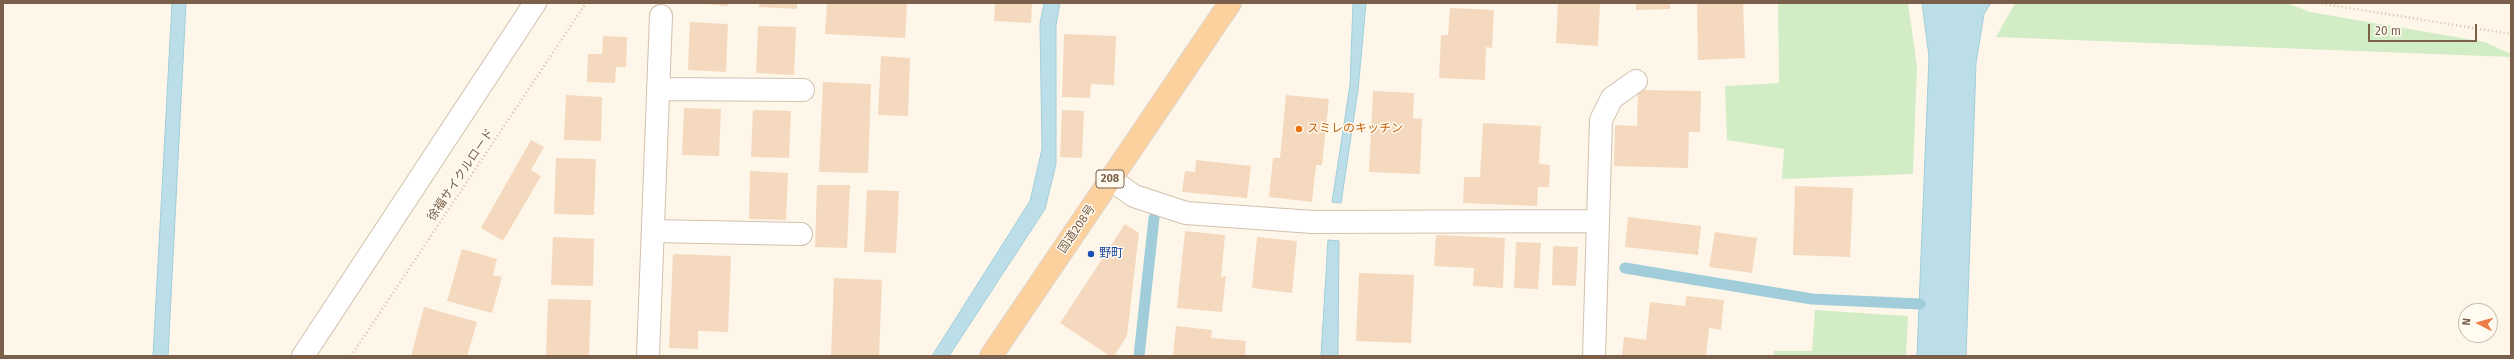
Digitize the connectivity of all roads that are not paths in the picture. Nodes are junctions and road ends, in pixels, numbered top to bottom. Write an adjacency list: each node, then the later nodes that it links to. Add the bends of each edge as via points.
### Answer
1 (535, 3): 11 (street)
2 (1230, 3): 7 (highway, 国道208号 / 208)
3 (661, 16): 5 (street)
4 (1636, 81): 8 (street, via 1612,98 1601,120)
5 (658, 89): 6 (street); 9 (street)
6 (802, 90)
7 (1110, 179): 8 (street, via 1134,196 1186,213 1313,222); 13 (highway, 国道208号 / 208)
8 (1598, 221): 14 (street)
9 (652, 230): 10 (street); 12 (street)
10 (801, 234)
11 (303, 356)
12 (648, 356)
13 (991, 356)
14 (1594, 356)

